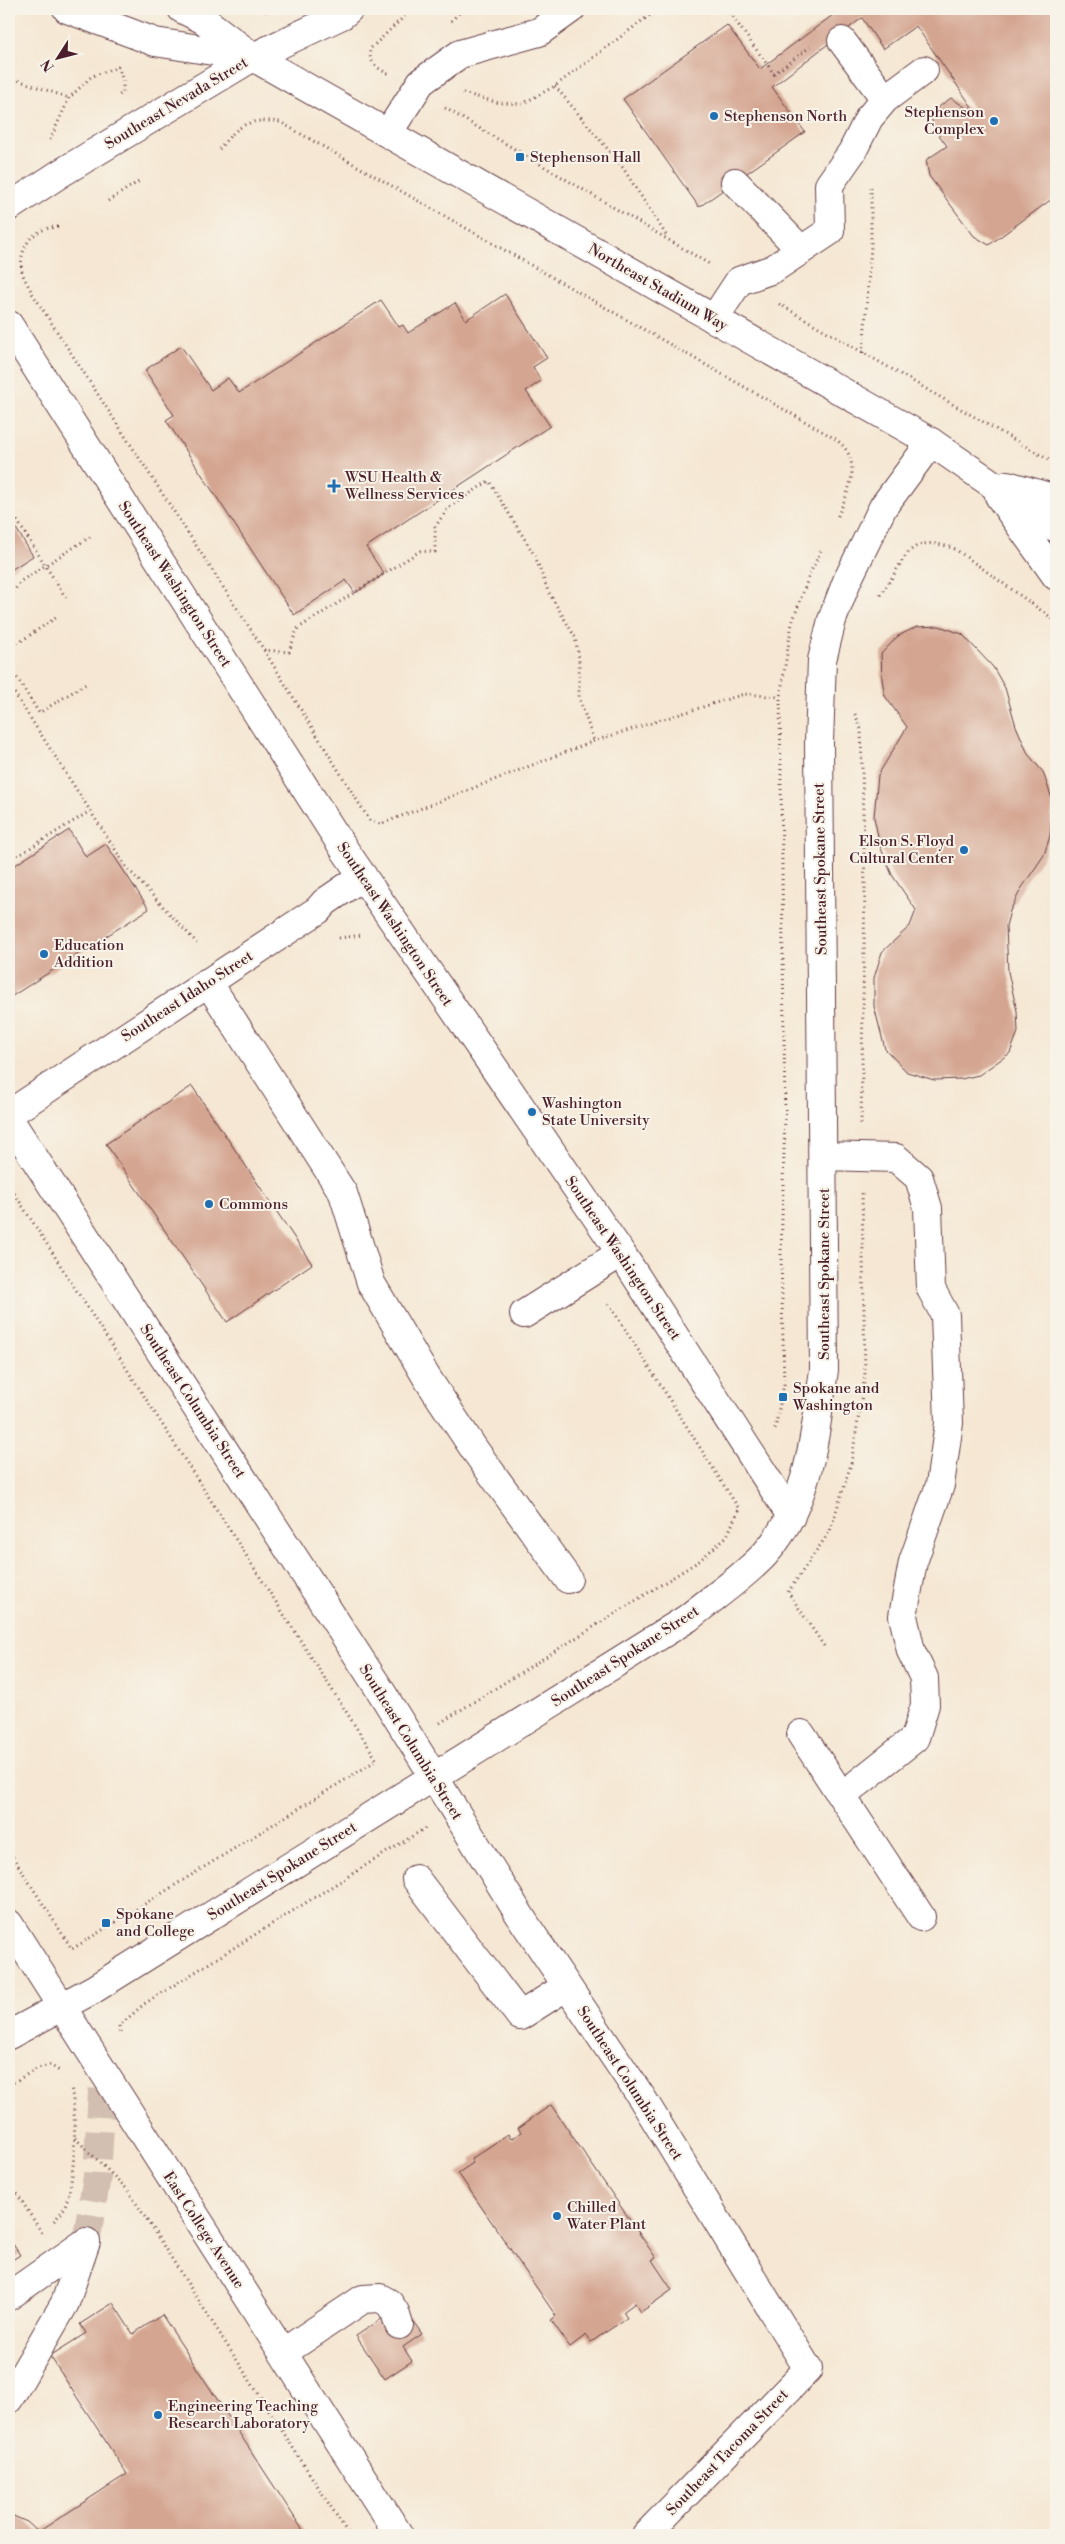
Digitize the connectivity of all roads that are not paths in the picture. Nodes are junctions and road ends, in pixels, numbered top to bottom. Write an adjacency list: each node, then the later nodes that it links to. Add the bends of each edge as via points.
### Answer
1 (67, 9): 6 (street, Northeast Stadium Way, via 155,42)
2 (182, 9): 6 (street, Northeast Stadium Way, via 204,20)
3 (349, 9): 6 (street, Southeast Nevada Street)
4 (571, 9): 9 (street, via 539,32 460,54 421,82)
5 (842, 41): 8 (street)
6 (253, 57): 9 (street, Northeast Stadium Way); 11 (street, Southeast Nevada Street)
7 (924, 70): 8 (street)
8 (885, 98): 12 (street, via 869,118 852,152 829,185 830,231)
9 (388, 134): 13 (street, Northeast Stadium Way)
10 (735, 182): 12 (street)
11 (9, 207)
12 (801, 250): 13 (street, via 773,269 738,281)
13 (714, 319): 15 (street, Northeast Stadium Way)
14 (9, 325): 20 (street, Southeast Washington Street)
15 (932, 442): 16 (street, Northeast Stadium Way); 24 (street, Southeast Spokane Street, via 879,516 847,581 832,620 822,660 819,742)
16 (987, 479): 17 (street); 18 (street, Northeast Stadium Way); 19 (street)
17 (1056, 498)
18 (1056, 528)
19 (1056, 576)
20 (362, 876): 21 (street, Southeast Idaho Street, via 318,910); 25 (street, Southeast Washington Street)
21 (208, 982): 22 (street, Southeast Idaho Street); 28 (street, via 343,1193 371,1283 427,1378)
22 (9, 1114)
23 (9, 1119): 30 (street, Southeast Columbia Street)
24 (823, 1156): 27 (street, Southeast Spokane Street, via 824,1370 811,1458); 31 (street, via 896,1158 913,1171 925,1191 931,1289 945,1315 949,1423 940,1485 913,1562 903,1616 911,1651 924,1678 925,1705 918,1730 915,1738)
25 (621, 1253): 26 (street); 27 (street, Southeast Washington Street)
26 (524, 1314)
27 (791, 1516): 30 (street, Southeast Spokane Street, via 765,1554 688,1618)
28 (568, 1579)
29 (801, 1734): 31 (street)
30 (433, 1776): 35 (street, Southeast Columbia Street); 36 (street, Southeast Spokane Street)
31 (842, 1796): 33 (street)
32 (416, 1879): 35 (street, via 520,2016)
33 (921, 1917)
34 (9, 1924): 36 (street, East College Avenue)
35 (567, 1986): 41 (street, Southeast Columbia Street, via 657,2123)
36 (61, 2008): 37 (street, Southeast Spokane Street); 40 (street, East College Avenue)
37 (9, 2035)
38 (9, 2296): 42 (street, via 86,2242 66,2303)
39 (399, 2325): 40 (street, via 389,2304 380,2298 363,2299)
40 (284, 2352): 43 (street, East College Avenue)
41 (808, 2369): 44 (street, Southeast Tacoma Street)
42 (9, 2399)
43 (399, 2535)
44 (646, 2535)

